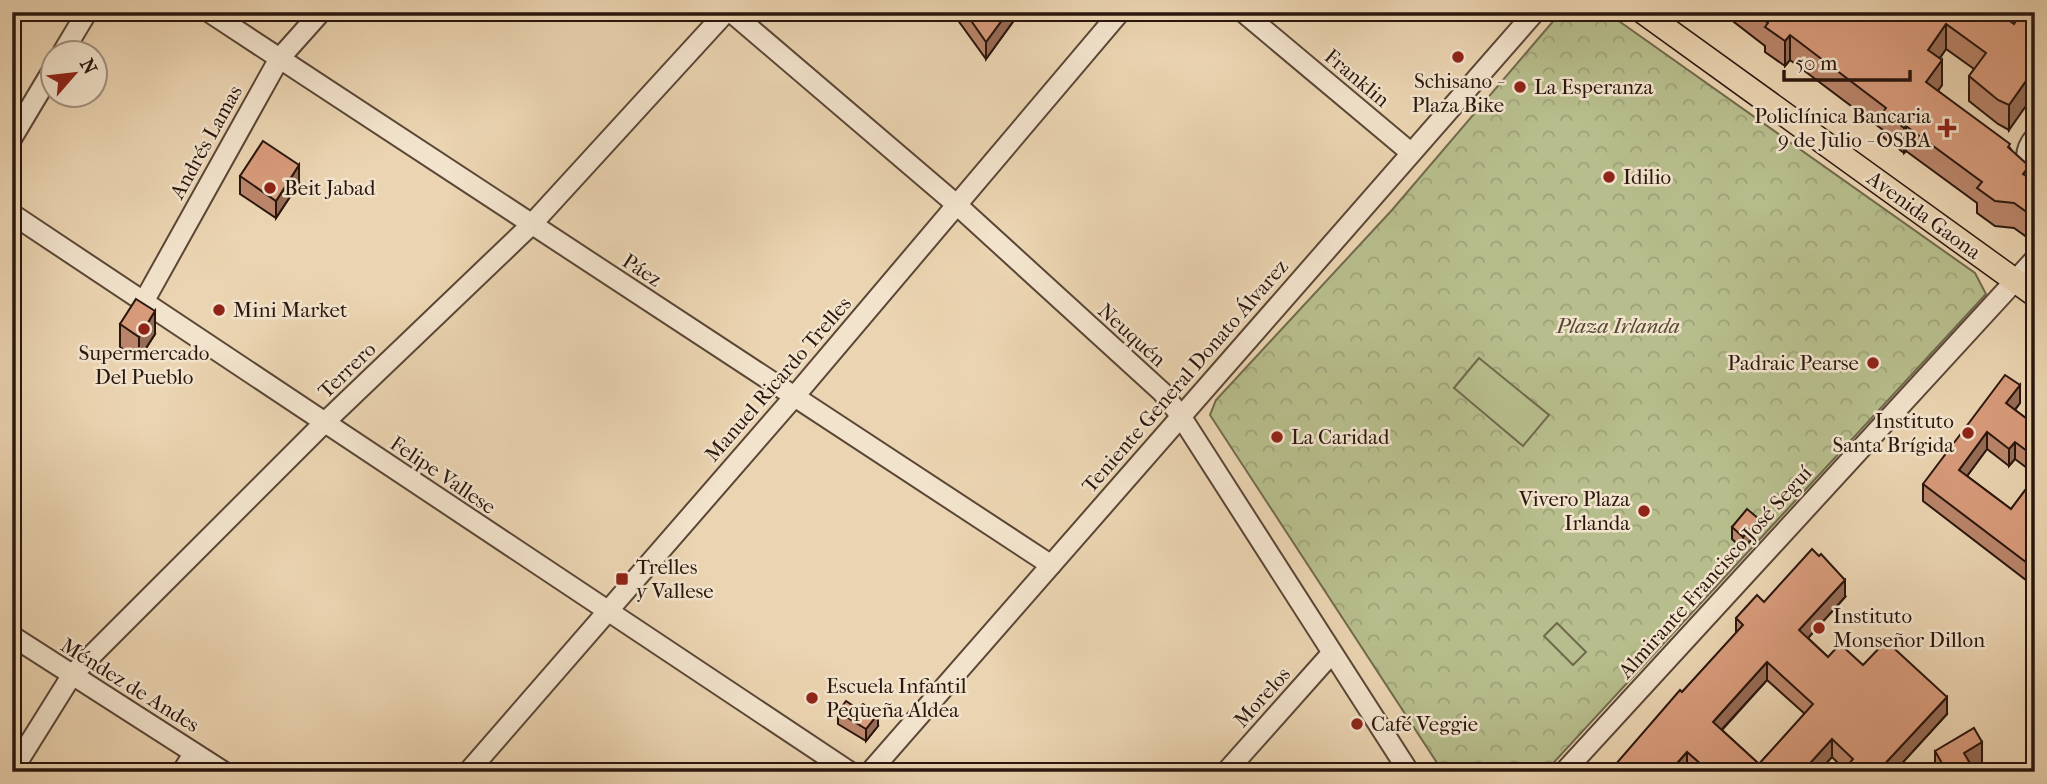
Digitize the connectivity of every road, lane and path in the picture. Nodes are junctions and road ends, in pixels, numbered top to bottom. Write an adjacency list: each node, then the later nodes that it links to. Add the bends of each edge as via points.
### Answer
1 (87, 12): 9 (street)
2 (209, 12): 10 (street, Páez)
3 (321, 12): 10 (street, Andrés Lamas)
4 (728, 12): 16 (street, Neuquén); 18 (street, Terrero)
5 (1120, 12): 16 (street, Manuel Ricardo Trelles)
6 (1242, 12): 14 (street, Franklin)
7 (1535, 12): 14 (street, Teniente General Donato Álvarez)
8 (1643, 12): 20 (main road, Avenida Gaona)
9 (71, 38)
10 (279, 59): 18 (street, Páez); 22 (street, Andrés Lamas)
11 (38, 94): 13 (street)
12 (2035, 136): 15 (street, via 2027,145 2025,160)
13 (12, 138)
14 (1410, 152): 24 (street, Teniente General Donato Álvarez)
15 (2035, 180)
16 (957, 205): 23 (street, Manuel Ricardo Trelles); 24 (street, Neuquén, via 1162,392)
17 (12, 214): 22 (street, Felipe Vallese)
18 (531, 225): 23 (street, Páez); 25 (street, Terrero)
19 (2035, 259): 20 (street, Almirante Francisco José Seguí)
20 (2013, 279): 21 (main road, Avenida Gaona); 40 (street, Almirante Francisco José Seguí)
21 (2035, 295)
22 (143, 303): 25 (street, Felipe Vallese)
23 (794, 397): 26 (street, Páez); 27 (street, Manuel Ricardo Trelles)
24 (1180, 415): 26 (street, Teniente General Donato Álvarez); 29 (street, Neuquén)
25 (324, 423): 27 (street, Felipe Vallese); 30 (street, Terrero)
26 (1051, 565): 37 (street, Teniente General Donato Álvarez)
27 (608, 612): 35 (street, Manuel Ricardo Trelles); 36 (street, Felipe Vallese)
28 (12, 636): 30 (street, Méndez de Andes)
29 (1332, 653): 38 (street, Morelos); 39 (street, Neuquén)
30 (72, 676): 31 (street, Méndez de Andes); 32 (street, Terrero)
31 (194, 753): 33 (street); 34 (street, Méndez de Andes)
32 (12, 771)
33 (182, 772)
34 (224, 772)
35 (468, 772)
36 (850, 772)
37 (870, 772)
38 (1226, 772)
39 (1409, 772)
40 (1564, 772)

